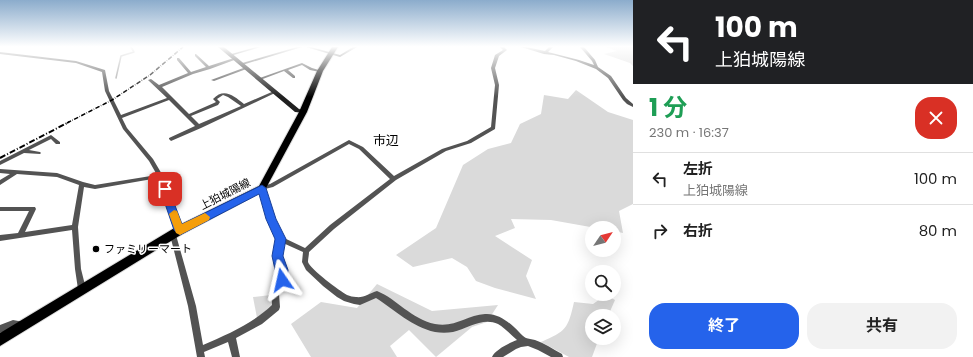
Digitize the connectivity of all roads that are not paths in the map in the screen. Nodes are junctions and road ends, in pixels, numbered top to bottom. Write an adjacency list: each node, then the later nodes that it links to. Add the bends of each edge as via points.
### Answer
1 (81, 64): 27 (street, via 104,71 107,91)
2 (182, 64): 15 (street)
3 (205, 64): 11 (street)
4 (218, 64): 11 (street)
5 (241, 64): 12 (main road)
6 (325, 64): 14 (main road, 上狛城陽線)
7 (494, 64): 37 (street, via 497,85 493,128 469,142 444,150)
8 (584, 64): 10 (street)
9 (595, 64): 10 (street)
10 (596, 67): 24 (street, via 608,75 624,99)
11 (209, 68): 15 (street)
12 (246, 68): 17 (main road); 19 (street)
13 (285, 70): 14 (street, via 302,64); 16 (street); 17 (street)
14 (320, 71): 25 (main road, 上狛城陽線)
15 (191, 74): 20 (street)
16 (294, 77)
17 (259, 79): 21 (main road)
18 (150, 80): 20 (street)
19 (213, 80)
20 (158, 87): 22 (street)
21 (275, 92): 23 (street); 25 (main road)
22 (170, 98): 26 (street); 27 (street)
23 (244, 106): 26 (street, via 228,94 223,94 216,97 216,104); 28 (street)
24 (633, 106)
25 (303, 112): 40 (main road, 上狛城陽線)
26 (188, 116): 28 (street)
27 (120, 117): 36 (street, via 125,129 151,160)
28 (199, 127): 29 (street)
29 (171, 139)
30 (58, 143): 31 (street, via 51,137)
31 (24, 151): 32 (street); 33 (street)
32 (38, 153)
33 (0, 162)
34 (0, 171): 35 (street)
35 (15, 173): 38 (street); 39 (street, via 56,174)
36 (160, 176): 39 (street, via 95,187); 43 (street)
37 (394, 179): 40 (street, via 361,148 349,142 271,186); 47 (street, via 332,227)
38 (0, 183)
39 (82, 184): 42 (street)
40 (262, 188): 43 (main road, 上狛城陽線); 46 (street)
41 (0, 209): 44 (street, via 33,209)
42 (76, 227): 44 (street); 48 (street, via 78,269)
43 (176, 232): 48 (main road, 上狛城陽線); 54 (street)
44 (21, 234): 45 (street)
45 (0, 238)
46 (280, 239): 47 (street); 51 (street, via 278,256 282,280 275,292 276,307 266,317)
47 (306, 251): 53 (street, via 305,262 308,268 340,295 353,301 362,301 377,294 402,313 422,323 443,329 459,327 488,317 501,321)
48 (82, 288): 49 (main road, 上狛城陽線)
49 (24, 325): 50 (street, via 13,324); 52 (main road, 上狛城陽線)
50 (0, 330)
51 (231, 336): 54 (street); 55 (street)
52 (0, 340)
53 (523, 341): 56 (street); 57 (street, via 532,342)
54 (201, 353)
55 (236, 357)
56 (496, 357)
57 (559, 357)

